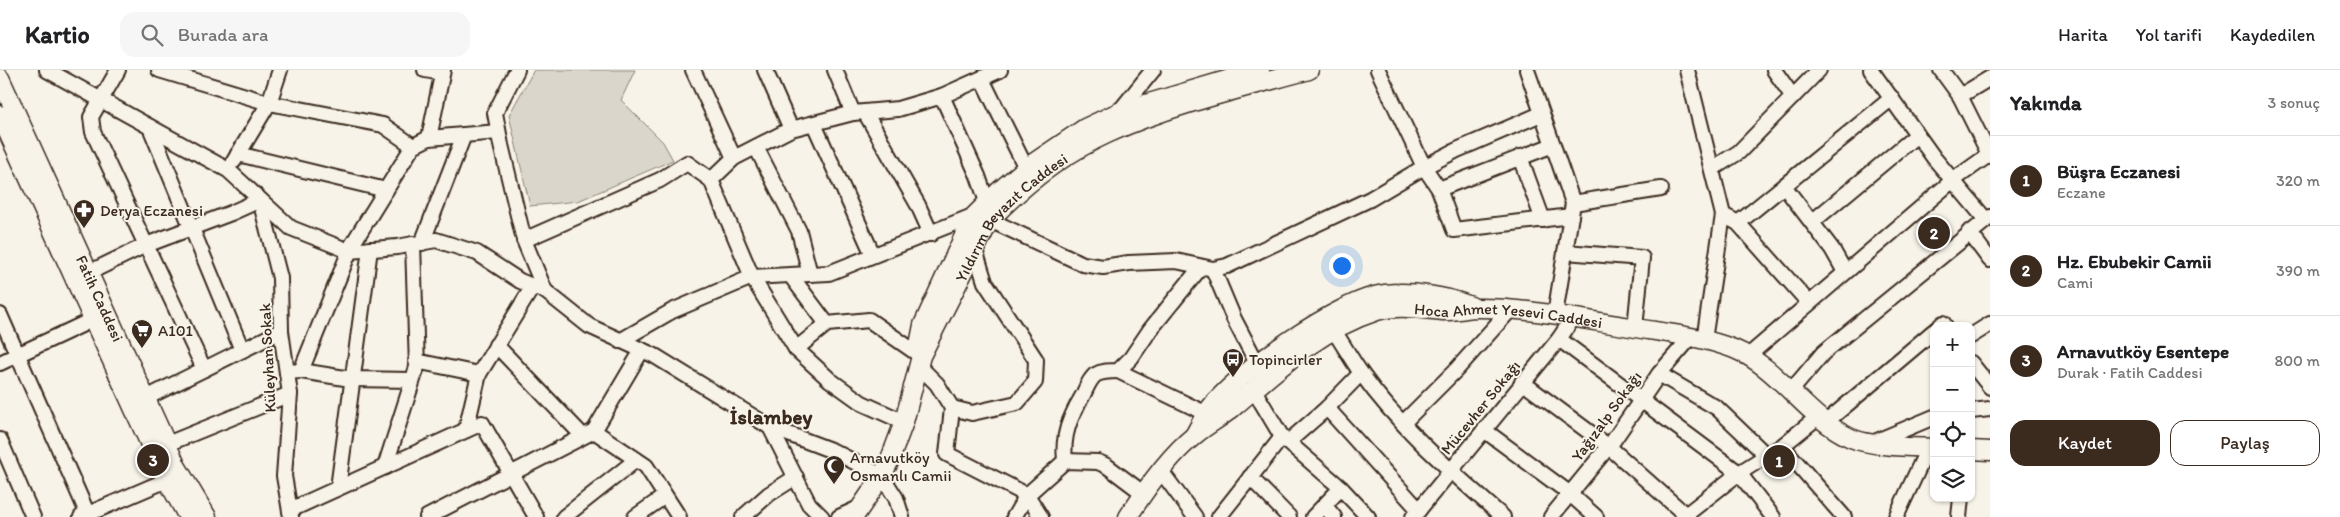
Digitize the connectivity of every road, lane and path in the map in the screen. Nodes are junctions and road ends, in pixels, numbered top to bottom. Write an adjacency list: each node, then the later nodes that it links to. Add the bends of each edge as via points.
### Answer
1 (47, 70): 30 (street)
2 (118, 70): 30 (street)
3 (159, 70): 22 (street)
4 (280, 70): 31 (street)
5 (425, 70): 21 (street)
6 (517, 70): 39 (street, via 495,112)
7 (694, 70): 49 (street)
8 (765, 70): 38 (street)
9 (835, 70): 33 (street)
10 (1000, 70): 25 (street)
11 (1153, 70): 32 (street)
12 (1260, 70): 32 (main road)
13 (1309, 70): 64 (main road, Yıldırım Beyazıt Caddesi, via 1109,133 1075,151)
14 (1378, 70): 50 (street)
15 (1527, 70): 34 (street)
16 (1687, 70): 52 (street)
17 (1774, 70): 28 (street)
18 (1819, 70): 28 (street)
19 (1871, 70): 29 (street)
20 (1941, 70): 27 (street)
21 (442, 72): 42 (street)
22 (196, 75): 31 (street)
23 (0, 78): 83 (main road, Fatih Caddesi)
24 (1990, 78): 27 (street)
25 (982, 79): 26 (street); 51 (street)
26 (942, 96): 33 (street, via 898,109); 61 (street)
27 (1960, 96): 47 (street)
28 (1793, 97): 52 (street, via 1739,152)
29 (1892, 98): 41 (street); 56 (street)
30 (101, 100): 37 (street); 74 (street, via 91,117 93,132)
31 (268, 103): 44 (street, via 383,126); 46 (street)
32 (1119, 112): 51 (main road, via 1085,128)
33 (859, 114): 36 (street); 71 (street, via 918,205)
34 (1541, 114): 43 (street); 50 (street)
35 (2, 123): 93 (main road)
36 (814, 124): 38 (street); 79 (street)
37 (150, 127): 53 (street); 69 (street)
38 (791, 130): 45 (street)
39 (498, 132): 40 (street); 72 (street)
40 (464, 135): 42 (street); 73 (street)
41 (1917, 135): 55 (street); 67 (street)
42 (429, 138): 44 (street)
43 (1553, 144): 48 (street); 62 (street)
44 (413, 146): 59 (street)
45 (756, 147): 49 (street); 84 (street, via 799,231)
46 (238, 154): 53 (street); 59 (street)
47 (1989, 154): 55 (street)
48 (1520, 157): 57 (street); 66 (street)
49 (734, 158): 54 (street)
50 (1424, 166): 57 (street); 81 (street, via 1370,199 1227,266)
51 (1026, 168): 61 (main road)
52 (1712, 169): 63 (street)
53 (228, 170): 60 (street)
54 (711, 180): 72 (street, via 688,163 660,180); 86 (street)
55 (1952, 181): 65 (street); 82 (street)
56 (1784, 186): 67 (street); 68 (street)
57 (1439, 189): 66 (street, via 1454,230)
58 (1661, 189): 62 (street)
59 (386, 190): 77 (street)
60 (260, 200): 69 (street); 77 (street, via 291,228); 98 (street, Küleyhan Sokak, via 280,278)
61 (987, 202): 64 (main road)
62 (1572, 210): 66 (street); 78 (street)
63 (1723, 215): 68 (street); 101 (street)
64 (983, 218): 71 (street); 76 (main road, Yıldırım Beyazıt Caddesi); 81 (street, via 1083,264 1103,267 1176,261); 111 (main road, via 968,228 924,325)
65 (1988, 219): 70 (street)
66 (1543, 220)
67 (1812, 222): 82 (street)
68 (1738, 223): 88 (street)
69 (192, 228): 74 (street); 106 (street)
70 (1969, 232): 80 (street); 126 (street, via 1823,353)
71 (931, 234): 79 (street)
72 (524, 240): 87 (street)
73 (418, 244): 75 (street); 87 (street, via 436,240 477,253 520,281); 110 (street)
74 (146, 245): 83 (street); 115 (street)
75 (370, 249): 77 (street); 121 (street)
76 (975, 250): 111 (main road, Yıldırım Beyazıt Caddesi); 130 (street, via 985,282 1036,360 1035,382 1017,403 972,413)
77 (349, 251): 117 (street)
78 (1565, 252): 92 (street); 96 (street, via 1642,258)
79 (874, 255): 84 (street, via 828,273)
80 (1990, 260)
81 (1207, 268): 113 (street); 116 (street, via 1150,330)
82 (1845, 272): 88 (street)
83 (88, 273): 128 (main road, Fatih Caddesi)
84 (810, 274): 85 (street)
85 (791, 276): 86 (street); 94 (street)
86 (752, 277): 103 (street, via 672,311); 105 (street)
87 (539, 289): 103 (street, via 589,326); 104 (street)
88 (1809, 302): 109 (street)
89 (1477, 308): 90 (main road, Hoca Ahmet Yesevi Caddesi); 97 (main road, Hoca Ahmet Yesevi Caddesi, via 1448,311 1395,308 1364,316); 113 (main road, via 1448,298 1384,294 1355,304 1309,328)
90 (1510, 310): 92 (main road, Hoca Ahmet Yesevi Caddesi); 138 (street)
91 (0, 315): 108 (street)
92 (1564, 317): 96 (main road, Hoca Ahmet Yesevi Caddesi); 102 (street, Mücevher Sokağı)
93 (92, 320): 108 (street); 165 (main road)
94 (827, 324): 105 (street); 111 (street, via 869,320)
95 (1990, 324): 99 (street)
96 (1635, 328): 101 (main road, Hoca Ahmet Yesevi Caddesi)
97 (1334, 330): 118 (street); 125 (main road, Hoca Ahmet Yesevi Caddesi, via 1298,353)
98 (281, 331): 106 (street); 117 (street, Küleyhan Sokak)
99 (1975, 333)
100 (1930, 334): 135 (street)
101 (1698, 338): 109 (main road, Hoca Ahmet Yesevi Caddesi); 120 (street, Yağızalp Sokağı)
102 (1559, 339): 123 (street, Mücevher Sokağı); 129 (street)
103 (620, 341): 107 (street)
104 (496, 345): 119 (street); 142 (street)
105 (796, 349): 137 (street, via 862,403)
106 (242, 350): 115 (street)
107 (642, 350): 139 (street); 142 (street)
108 (17, 355): 112 (street); 177 (street)
109 (1748, 356): 126 (main road, Hoca Ahmet Yesevi Caddesi)
110 (416, 361): 119 (street); 122 (street)
111 (920, 361): 130 (street); 137 (main road, Yıldırım Beyazıt Caddesi)
112 (0, 363)
113 (1258, 364): 134 (main road)
114 (1974, 367): 124 (street)
115 (204, 369): 128 (street)
116 (1118, 371): 134 (street); 156 (street, via 1104,371 1089,382 1068,422 1064,440)
117 (294, 372): 121 (street); 127 (street, Küleyhan Sokak)
118 (1361, 373): 131 (street); 138 (street)
119 (479, 374): 140 (street)
120 (1659, 374): 129 (street, Yağızalp Sokağı); 154 (street, via 1717,408)
121 (353, 379): 122 (street); 166 (street)
122 (412, 380): 157 (street)
123 (1522, 382): 141 (street, Mücevher Sokağı); 148 (street)
124 (1990, 387)
125 (1254, 390): 143 (main road, Hoca Ahmet Yesevi Caddesi); 144 (street)
126 (1790, 391): 135 (main road, Hoca Ahmet Yesevi Caddesi)
127 (290, 394): 147 (street); 175 (street, Küleyhan Sokak, via 284,476)
128 (146, 398): 147 (main road, Fatih Caddesi)
129 (1641, 398): 148 (street, Yağızalp Sokağı); 160 (street)
130 (952, 408): 170 (street, via 947,454)
131 (1327, 408): 144 (street); 176 (street)
132 (1990, 409): 133 (street)
133 (1975, 411)
134 (1207, 414): 143 (main road)
135 (1822, 419): 146 (main road, Hoca Ahmet Yesevi Caddesi, via 1850,437); 149 (street)
136 (1928, 419): 146 (street)
137 (904, 422): 162 (main road, Yıldırım Beyazıt Caddesi)
138 (1403, 423): 159 (street)
139 (770, 427): 162 (street); 163 (street)
140 (466, 430): 157 (street); 161 (street, via 482,423)
141 (1484, 430): 159 (street, Mücevher Sokağı); 169 (street)
142 (588, 433): 155 (street); 161 (street)
143 (1195, 435): 158 (main road, Hoca Ahmet Yesevi Caddesi)
144 (1285, 439): 164 (street); 167 (street)
145 (0, 440): 179 (street)
146 (1872, 443): 150 (main road, Hoca Ahmet Yesevi Caddesi)
147 (167, 444): 181 (main road, Fatih Caddesi)
148 (1608, 446): 169 (street, Yağızalp Sokağı); 178 (street)
149 (1782, 446): 154 (street); 204 (street)
150 (1930, 448)
151 (1930, 450): 205 (street)
152 (1975, 450): 153 (main road)
153 (1990, 451)
154 (1767, 456): 160 (street)
155 (636, 460): 171 (street, via 646,466); 184 (street)
156 (1065, 461): 168 (street, via 1098,462); 170 (street)
157 (385, 467): 166 (street)
158 (1160, 471): 168 (main road, Hoca Ahmet Yesevi Caddesi); 194 (street)
159 (1451, 472): 176 (street, Mücevher Sokağı); 200 (street)
160 (1739, 473): 178 (street); 203 (street)
161 (511, 474): 182 (street); 183 (street)
162 (882, 476): 174 (main road, Yıldırım Beyazıt Caddesi); 190 (street, via 896,498)
163 (796, 477): 187 (street); 188 (street, via 809,504)
164 (1250, 477): 195 (street); 196 (street)
165 (167, 480): 177 (street); 180 (main road)
166 (338, 488): 175 (street)
167 (1341, 488): 173 (street); 199 (street)
168 (1143, 493): 193 (main road, Hoca Ahmet Yesevi Caddesi)
169 (1569, 493): 201 (street, Yağızalp Sokağı); 202 (street)
170 (1027, 495): 191 (street); 192 (street)
171 (665, 496): 185 (street); 186 (street)
172 (1960, 502): 206 (street)
173 (1324, 506): 197 (street); 198 (street)
174 (858, 512): 189 (street)
175 (290, 513)
176 (1416, 513)
177 (86, 516)
178 (1685, 516)
179 (33, 517)
180 (188, 517)
181 (207, 517)
182 (427, 517)
183 (536, 517)
184 (564, 517)
185 (635, 517)
186 (679, 517)
187 (742, 517)
188 (822, 517)
189 (839, 517)
190 (902, 517)
191 (1014, 517)
192 (1040, 517)
193 (1128, 517)
194 (1195, 517)
195 (1218, 517)
196 (1289, 517)
197 (1313, 517)
198 (1334, 517)
199 (1368, 517)
200 (1503, 517)
201 (1551, 517)
202 (1596, 517)
203 (1773, 517)
204 (1844, 517)
205 (1896, 517)
206 (1958, 517)

